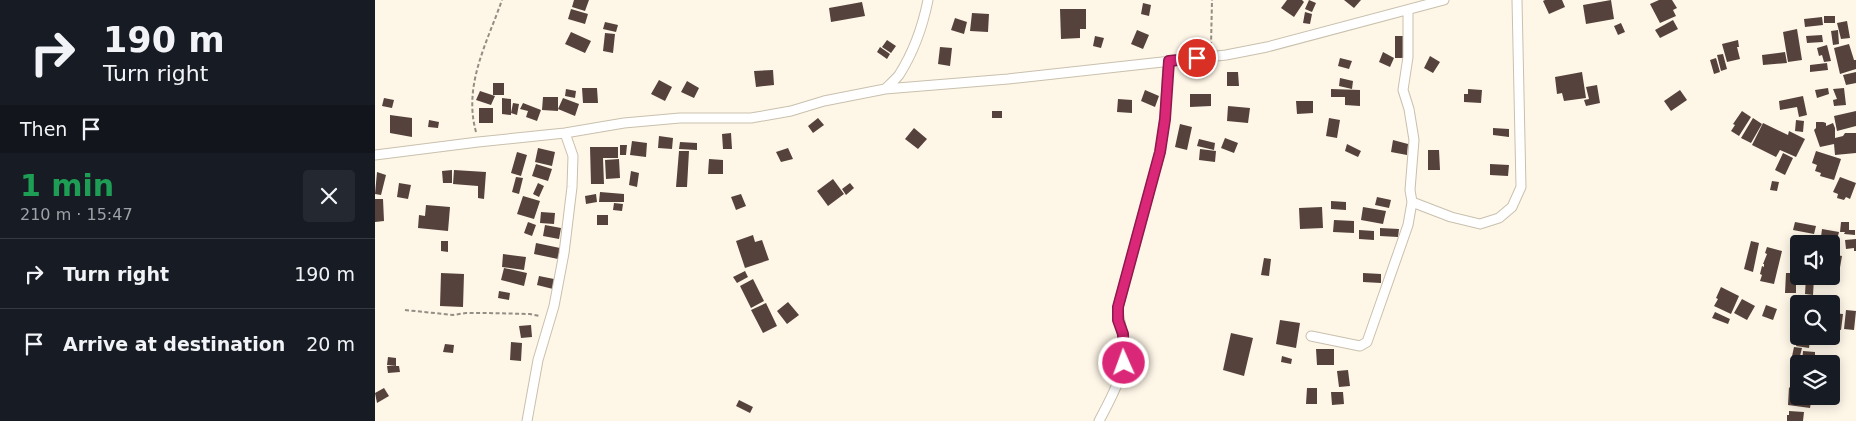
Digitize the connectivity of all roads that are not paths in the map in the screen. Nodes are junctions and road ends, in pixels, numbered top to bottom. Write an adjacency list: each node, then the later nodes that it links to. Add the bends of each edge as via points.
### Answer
1 (928, 0): 6 (street, via 919,32 898,76)
2 (1444, 0): 4 (street)
3 (1517, 0): 9 (street, via 1521,187 1512,207 1499,218 1480,224)
4 (1408, 11): 5 (street, via 1267,47); 9 (street, via 1408,57 1403,90 1414,140)
5 (1169, 61): 6 (street); 12 (street, via 1160,152 1118,307 1124,349 1122,373)
6 (885, 89): 7 (street, via 751,118 681,118)
7 (565, 133): 8 (street); 11 (street, via 573,156 573,187 564,253)
8 (375, 155)
9 (1412, 202): 10 (street, via 1408,225 1367,342 1360,346)
10 (1311, 336)
11 (527, 421)
12 (1099, 421)

